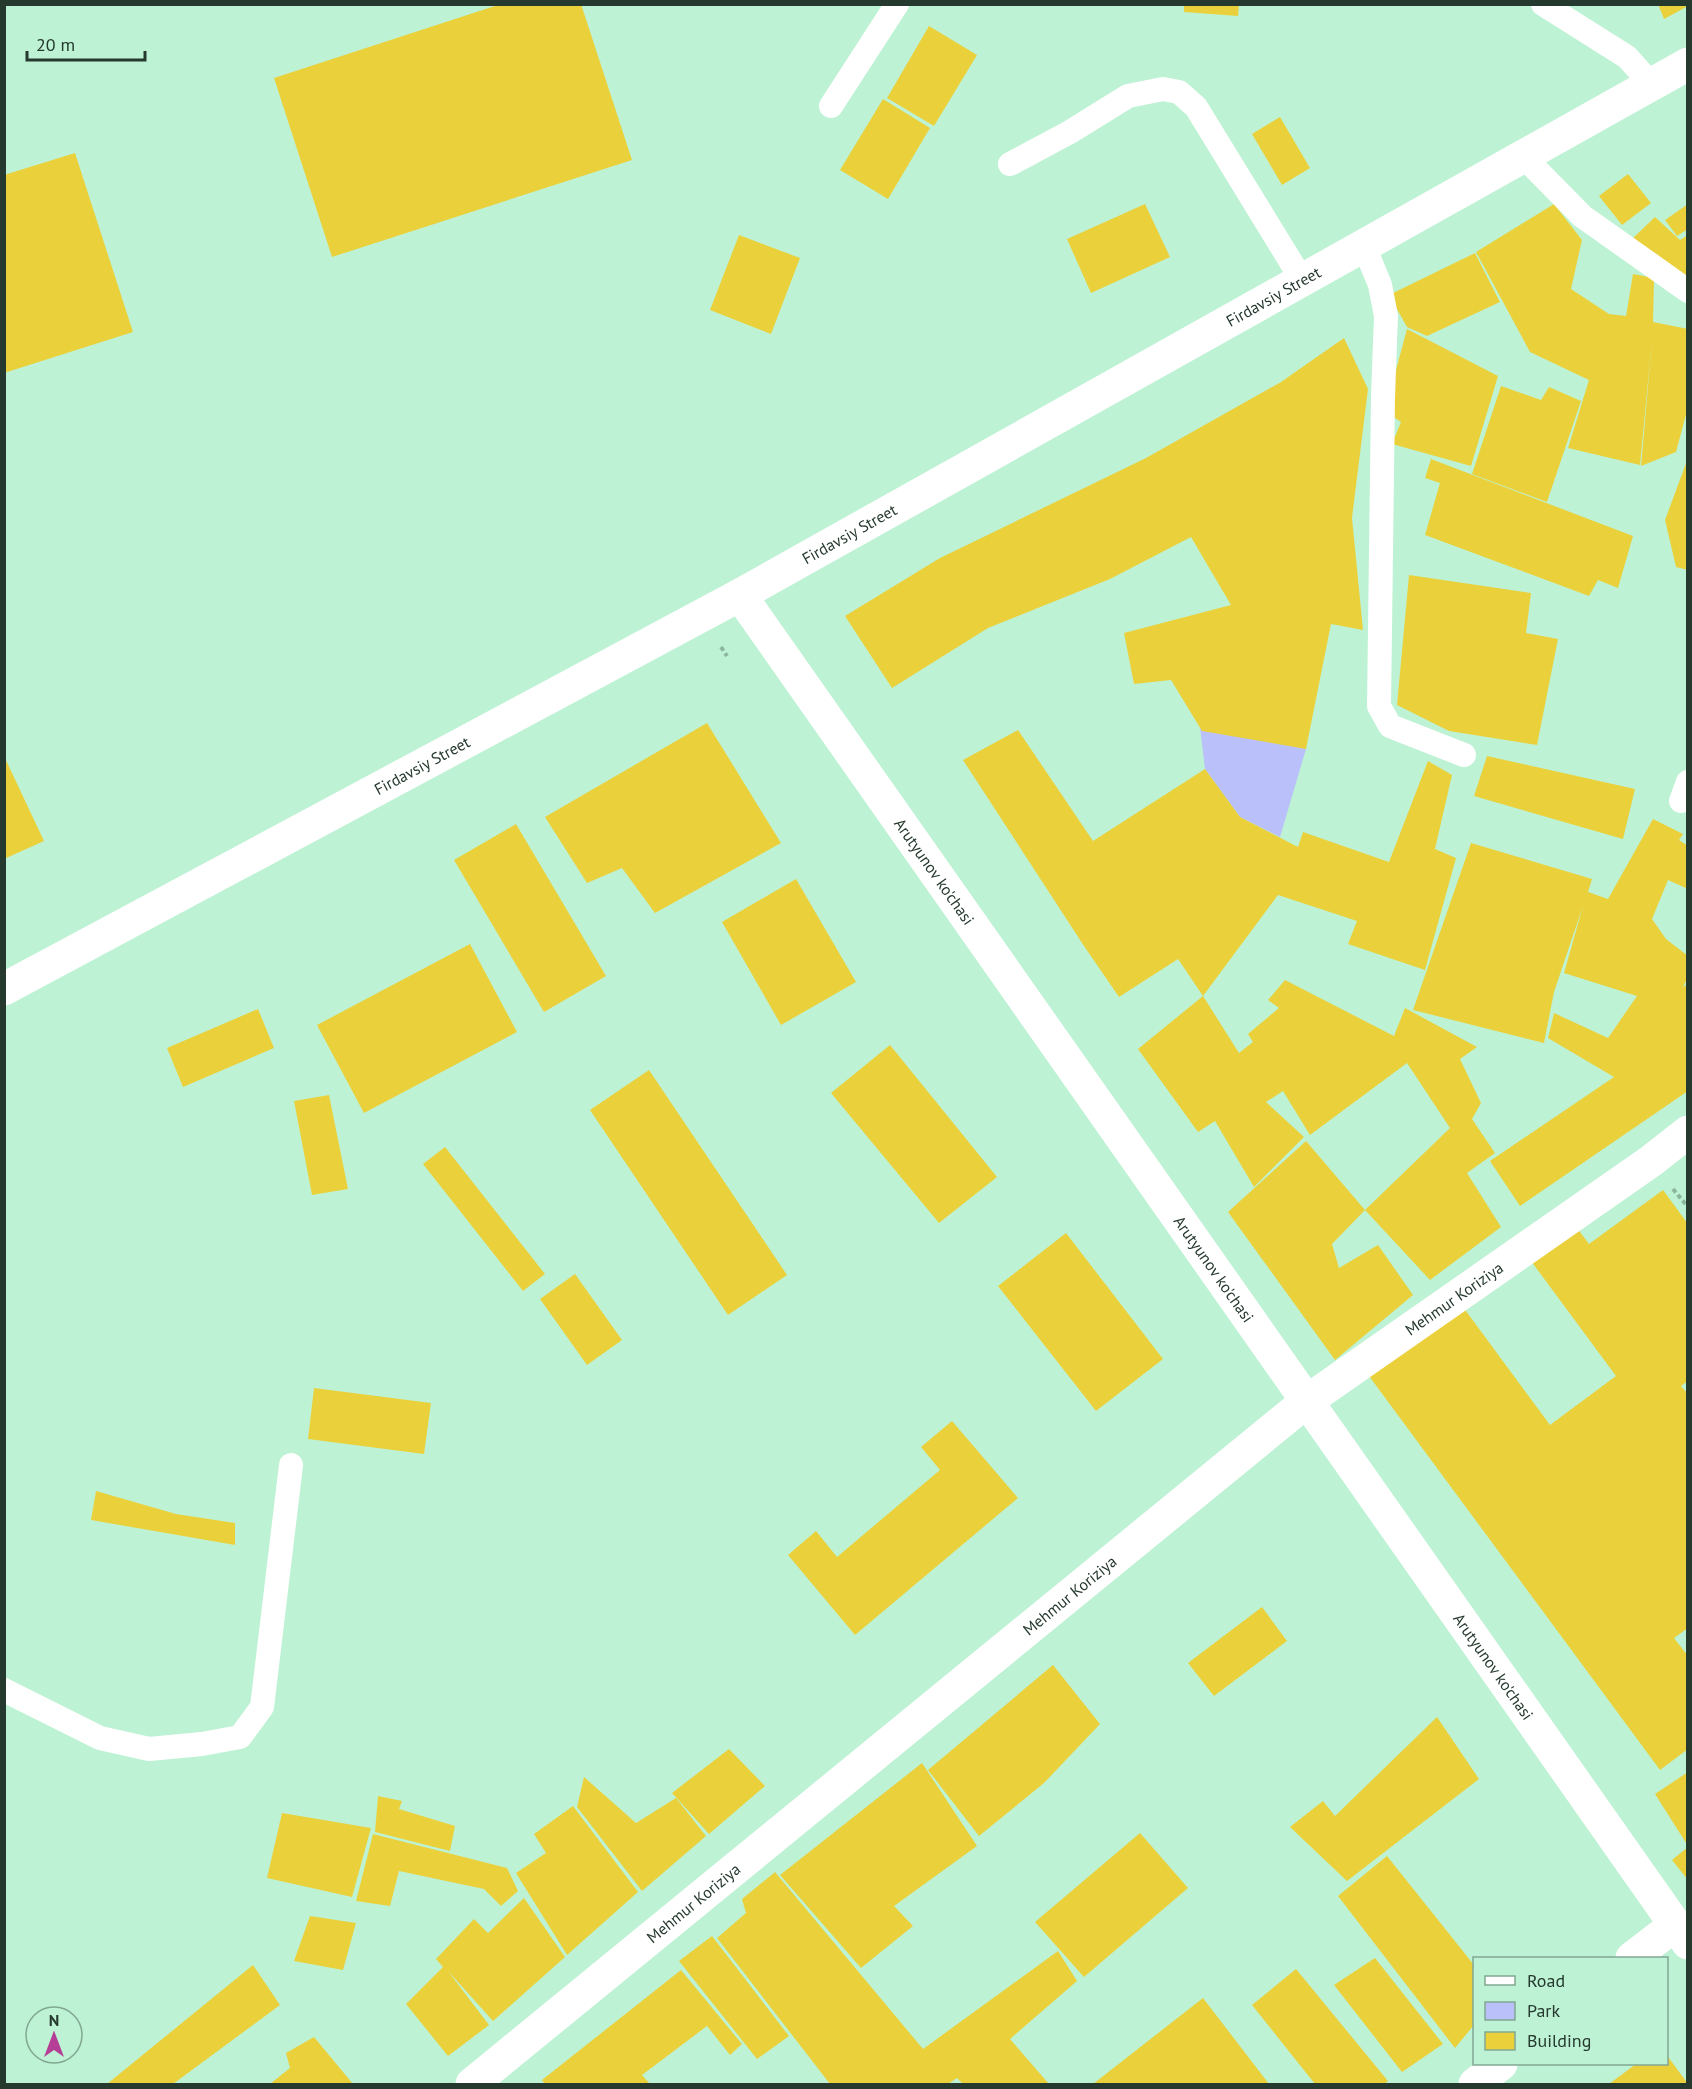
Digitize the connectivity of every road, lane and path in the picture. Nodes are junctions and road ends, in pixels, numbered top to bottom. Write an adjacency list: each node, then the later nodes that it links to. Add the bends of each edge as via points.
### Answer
1 (897, 4): 5 (lane)
2 (1543, 4): 4 (lane, via 1627,57)
3 (1688, 64): 4 (street, Firdavsiy Street)
4 (1652, 85): 6 (street, Firdavsiy Street)
5 (831, 106)
6 (1523, 156): 8 (street, Firdavsiy Street); 10 (lane, via 1582,216)
7 (1010, 165): 9 (lane, via 1128,96 1163,89 1179,92 1197,107)
8 (1364, 246): 9 (street, Firdavsiy Street); 12 (lane, via 1380,285 1386,316 1379,706 1390,726)
9 (1302, 280): 11 (street, Firdavsiy Street)
10 (1688, 291)
11 (740, 595): 13 (street, Firdavsiy Street); 15 (street, Arutyunov ko'chasi)
12 (1464, 755)
13 (4, 989)
14 (1688, 1132): 15 (street, Mehmur Koriziya)
15 (1307, 1401): 18 (street, Arutyunov ko'chasi); 21 (street, Mehmur Koriziya)
16 (291, 1465): 17 (lane, via 262,1707 240,1737 149,1749 100,1738)
17 (4, 1690)
18 (1681, 1934): 19 (street)
19 (1636, 1957)
20 (1500, 2065): 22 (street)
21 (472, 2085)
22 (1475, 2085)

